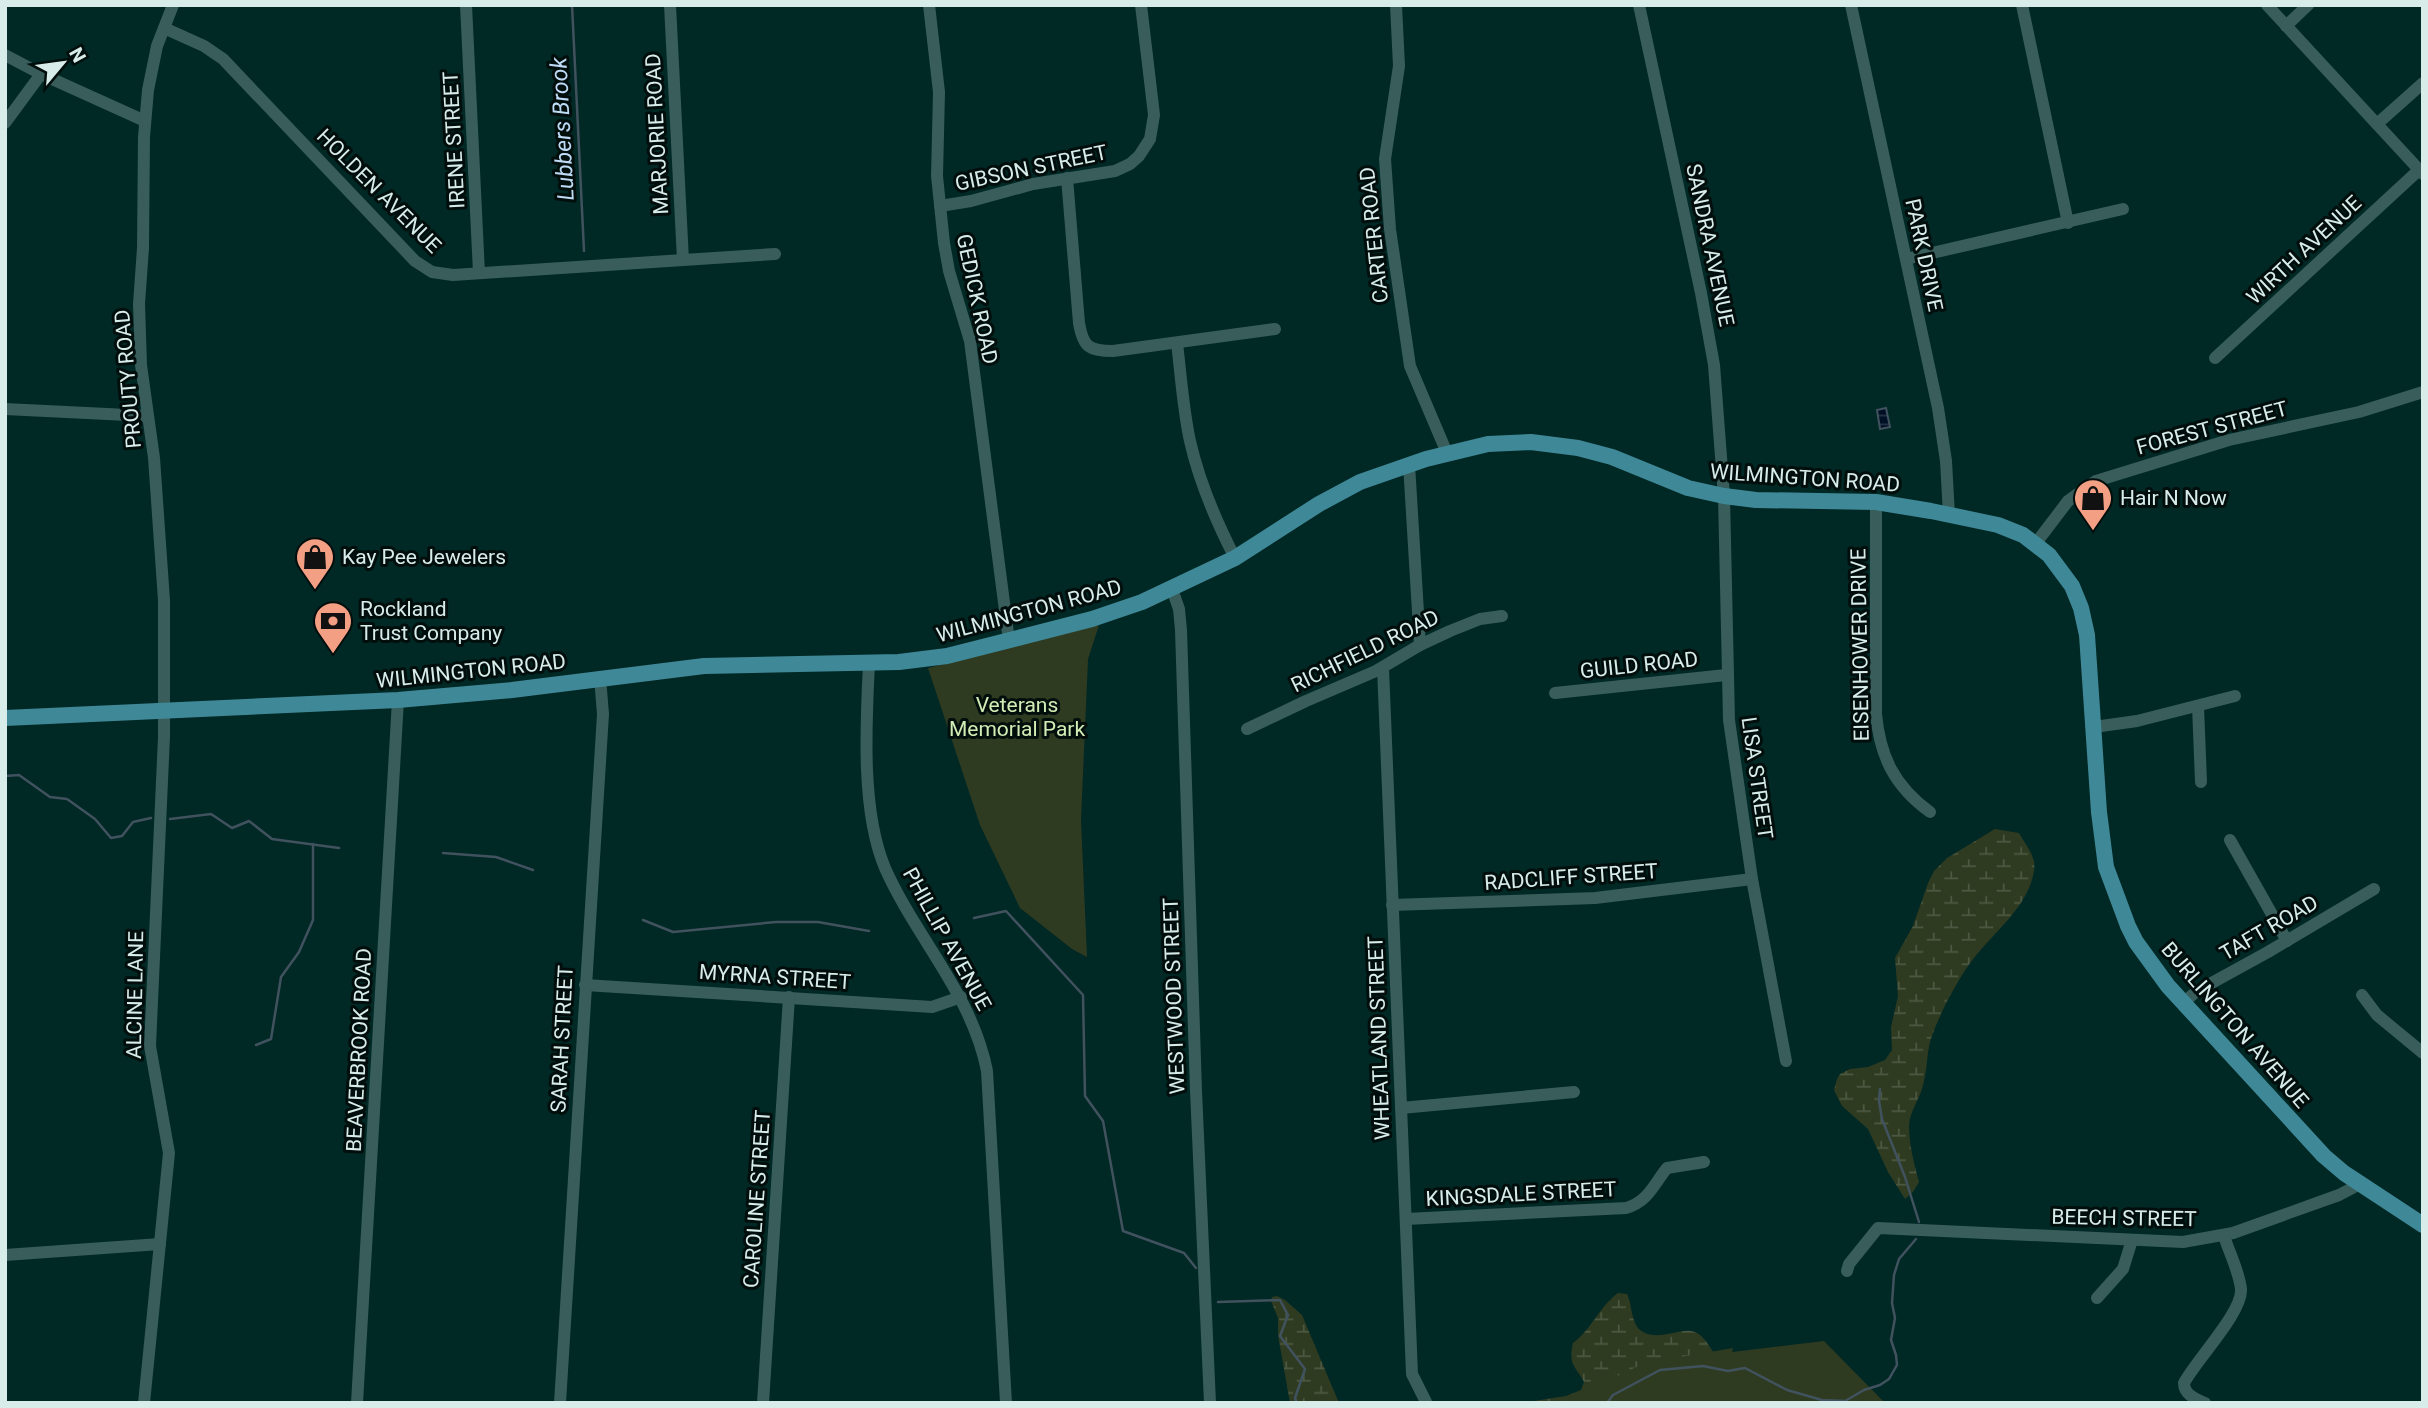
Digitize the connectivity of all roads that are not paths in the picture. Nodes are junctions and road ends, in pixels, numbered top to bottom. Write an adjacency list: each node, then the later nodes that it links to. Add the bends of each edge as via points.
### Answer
1 (173, 5): 13 (street, PROUTY ROAD)
2 (466, 5): 28 (street, IRENE STREET)
3 (670, 5): 27 (street, MARJORIE ROAD)
4 (929, 5): 22 (street, GEDICK ROAD, via 939,92 936,152)
5 (1141, 5): 21 (street, GIBSON STREET, via 1154,115 1150,139 1139,156 1123,168)
6 (1396, 5): 35 (street, CARTER ROAD, via 1399,66 1385,159 1390,229 1410,366)
7 (1639, 5): 37 (street, SANDRA AVENUE, via 1708,328)
8 (1851, 5): 26 (street, PARK DRIVE)
9 (2022, 5): 24 (street)
10 (2267, 5): 12 (street)
11 (2308, 5): 12 (street)
12 (2286, 26): 19 (street)
13 (164, 28): 17 (street, PROUTY ROAD, via 150,73); 28 (street, HOLDEN AVENUE, via 223,59 419,264 443,275)
14 (5, 55): 15 (street)
15 (41, 74): 17 (street); 18 (street)
16 (2423, 83): 19 (street)
17 (145, 121): 34 (street, PROUTY ROAD, via 139,324)
18 (5, 123)
19 (2377, 124): 20 (street)
20 (2421, 172): 31 (street, WIRTH AVENUE)
21 (1066, 178): 22 (street, GIBSON STREET); 30 (street, via 1079,323 1089,348 1112,351)
22 (940, 206): 45 (street, GEDICK ROAD, via 946,255 972,353)
23 (2123, 209): 24 (street)
24 (2068, 223): 26 (street)
25 (775, 254): 27 (street, HOLDEN AVENUE)
26 (1906, 259): 39 (street, PARK DRIVE, via 1944,443)
27 (683, 260): 28 (street, HOLDEN AVENUE)
28 (480, 273)
29 (1275, 329): 30 (street)
30 (1177, 343): 42 (street, via 1195,460)
31 (2215, 358)
32 (2423, 393): 41 (street, FOREST STREET, via 2229,440 2099,480 2068,501)
33 (5, 409): 34 (street)
34 (148, 415): 55 (street, PROUTY ROAD, via 162,558)
35 (1447, 453): 36 (main road, WILMINGTON ROAD); 37 (main road, WILMINGTON ROAD, via 1501,443 1567,446)
36 (1409, 464): 42 (main road, WILMINGTON ROAD, via 1340,492); 46 (street)
37 (1724, 496): 38 (main road, WILMINGTON ROAD); 49 (street, LISA STREET)
38 (1876, 502): 39 (main road, WILMINGTON ROAD); 60 (street, EISENHOWER DRIVE, via 1879,740 1893,772)
39 (1949, 515): 40 (main road, WILMINGTON ROAD)
40 (2017, 532): 41 (main road, BURLINGTON AVENUE)
41 (2036, 543): 57 (main road, BURLINGTON AVENUE, via 2063,573 2081,608)
42 (1235, 558): 43 (main road, WILMINGTON ROAD)
43 (1172, 589): 45 (main road, WILMINGTON ROAD, via 1107,615); 91 (street, WESTWOOD STREET, via 1181,630)
44 (1502, 616): 46 (street, RICHFIELD ROAD, via 1477,620)
45 (1009, 641): 47 (main road, WILMINGTON ROAD, via 935,658)
46 (1420, 645): 48 (street, RICHFIELD ROAD)
47 (869, 663): 50 (main road, WILMINGTON ROAD, via 723,664); 69 (street, PHILLIP AVENUE, via 868,764 877,845 898,894)
48 (1383, 668): 58 (street, RICHFIELD ROAD); 64 (street, WHEATLAND STREET)
49 (1726, 675): 51 (street, GUILD ROAD); 62 (street, LISA STREET, via 1730,735)
50 (600, 678): 53 (main road, WILMINGTON ROAD); 66 (street, SARAH STREET, via 603,714)
51 (1555, 693)
52 (2235, 696): 54 (street)
53 (398, 700): 55 (main road, WILMINGTON ROAD); 87 (street, BEAVERBROOK ROAD)
54 (2198, 706): 57 (street); 59 (street)
55 (164, 711): 56 (main road, WILMINGTON ROAD); 81 (street, ALCINE LANE, via 150,1032 150,1058 169,1147)
56 (5, 718)
57 (2094, 727): 70 (main road, BURLINGTON AVENUE, via 2102,845 2111,885 2136,942)
58 (1247, 729)
59 (2201, 782)
60 (1930, 811)
61 (2230, 840): 65 (street)
62 (1752, 879): 64 (street, RADCLIFF STREET, via 1595,898); 72 (street, LISA STREET)
63 (2374, 888): 65 (street, TAFT ROAD)
64 (1392, 905): 74 (street, WHEATLAND STREET)
65 (2287, 941): 70 (street, TAFT ROAD)
66 (585, 985): 68 (street, MYRNA STREET); 88 (street, SARAH STREET)
67 (2362, 995): 71 (street, via 2377,1015)
68 (789, 997): 69 (street, MYRNA STREET, via 934,1007); 89 (street, CAROLINE STREET)
69 (961, 997): 90 (street, PHILLIP AVENUE, via 987,1071)
70 (2184, 1002): 76 (main road, BURLINGTON AVENUE, via 2324,1156)
71 (2423, 1053)
72 (1786, 1061)
73 (1574, 1092): 74 (street)
74 (1401, 1108): 77 (street, WHEATLAND STREET)
75 (1704, 1162): 77 (street, KINGSDALE STREET, via 1667,1168 1646,1196 1626,1208)
76 (2360, 1184): 78 (main road, BURLINGTON AVENUE); 79 (street, BEECH STREET)
77 (1406, 1219): 85 (street, WHEATLAND STREET, via 1412,1374)
78 (2423, 1225)
79 (2224, 1236): 80 (street, BEECH STREET, via 2183,1242); 92 (street, via 2241,1298 2184,1388)
80 (2132, 1240): 83 (street, BEECH STREET, via 1878,1228); 84 (street, via 2123,1269)
81 (160, 1244): 82 (street); 86 (street, ALCINE LANE)
82 (5, 1255)
83 (1847, 1271)
84 (2097, 1298)
85 (1426, 1402)
86 (145, 1403)
87 (357, 1403)
88 (560, 1403)
89 (763, 1403)
90 (1006, 1403)
91 (1210, 1403)
92 (2205, 1403)

